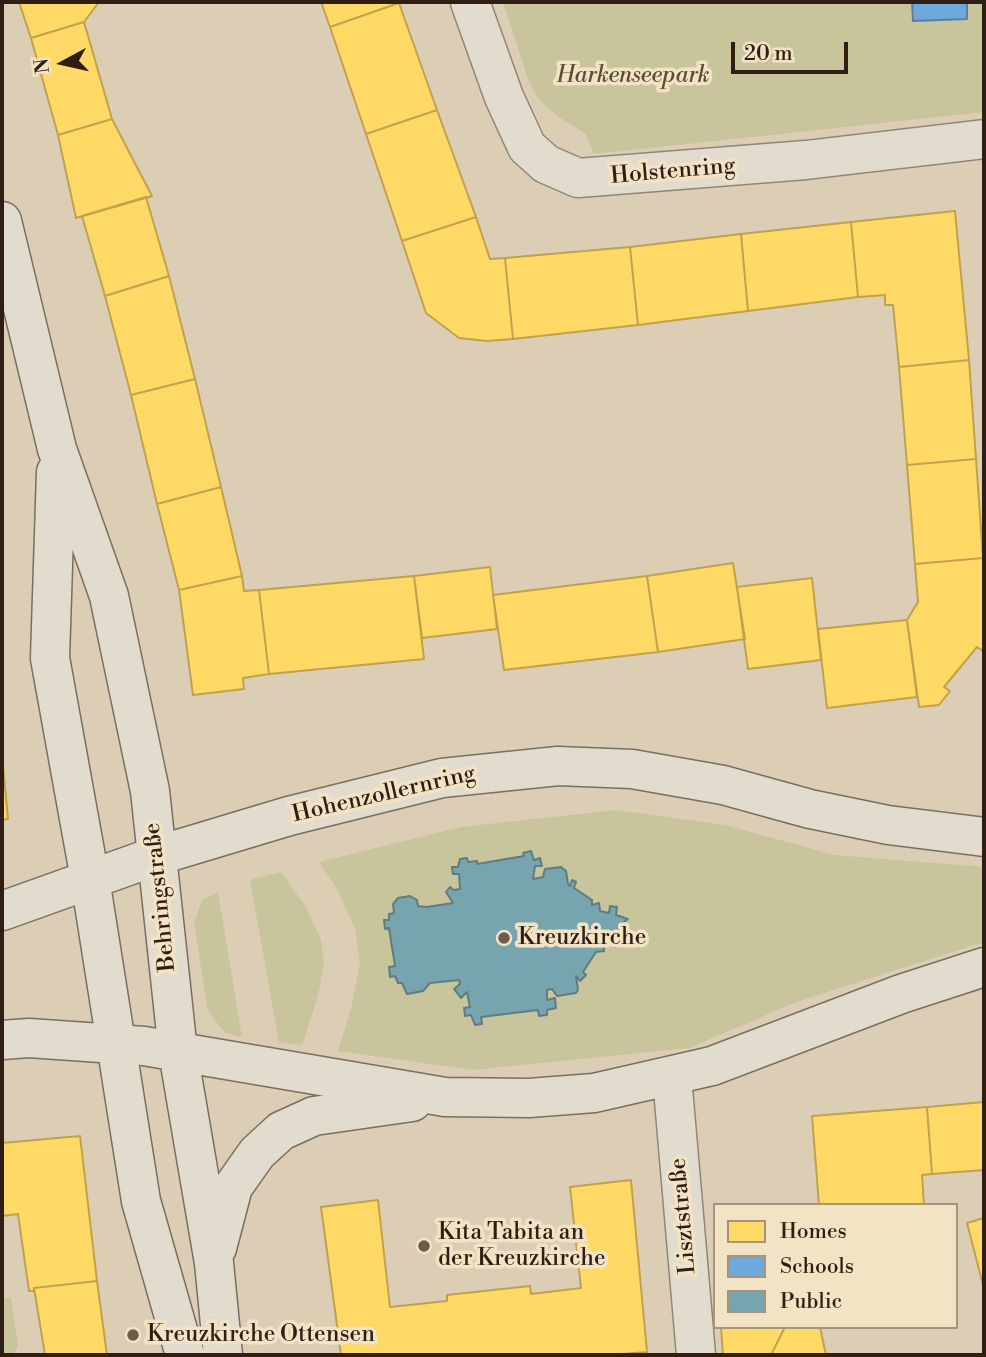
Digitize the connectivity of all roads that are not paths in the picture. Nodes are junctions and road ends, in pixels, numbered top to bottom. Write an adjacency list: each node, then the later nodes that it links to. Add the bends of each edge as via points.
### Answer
1 (470, 2): 2 (main road, Holstenring, via 527,147 546,164 578,178 806,160)
2 (984, 139)
3 (2, 221): 4 (main road, Behringstraße)
4 (57, 449): 6 (main road, Behringstraße, via 109,596 150,791); 7 (main road, Behringstraße, via 50,658)
5 (984, 837): 6 (main road, Hohenzollernring, via 887,825 723,785 632,769 558,766 442,778 289,816)
6 (156, 856): 7 (main road, Hohenzollernring); 12 (main road, Behringstraße)
7 (90, 879): 8 (main road, Hohenzollernring); 11 (main road, Behringstraße)
8 (2, 911)
9 (984, 967): 13 (main road)
10 (2, 1040): 11 (main road)
11 (115, 1044): 12 (main road); 16 (main road, Behringstraße, via 141,1201)
12 (178, 1052): 14 (main road); 15 (main road, Behringstraße)
13 (672, 1077): 14 (main road, via 594,1093); 18 (main road, Lisztstraße)
14 (445, 1097): 15 (main road, via 314,1116 281,1131 257,1153 233,1187)
15 (214, 1264): 17 (main road, Behringstraße)
16 (185, 1355)
17 (223, 1355)
18 (696, 1355)

